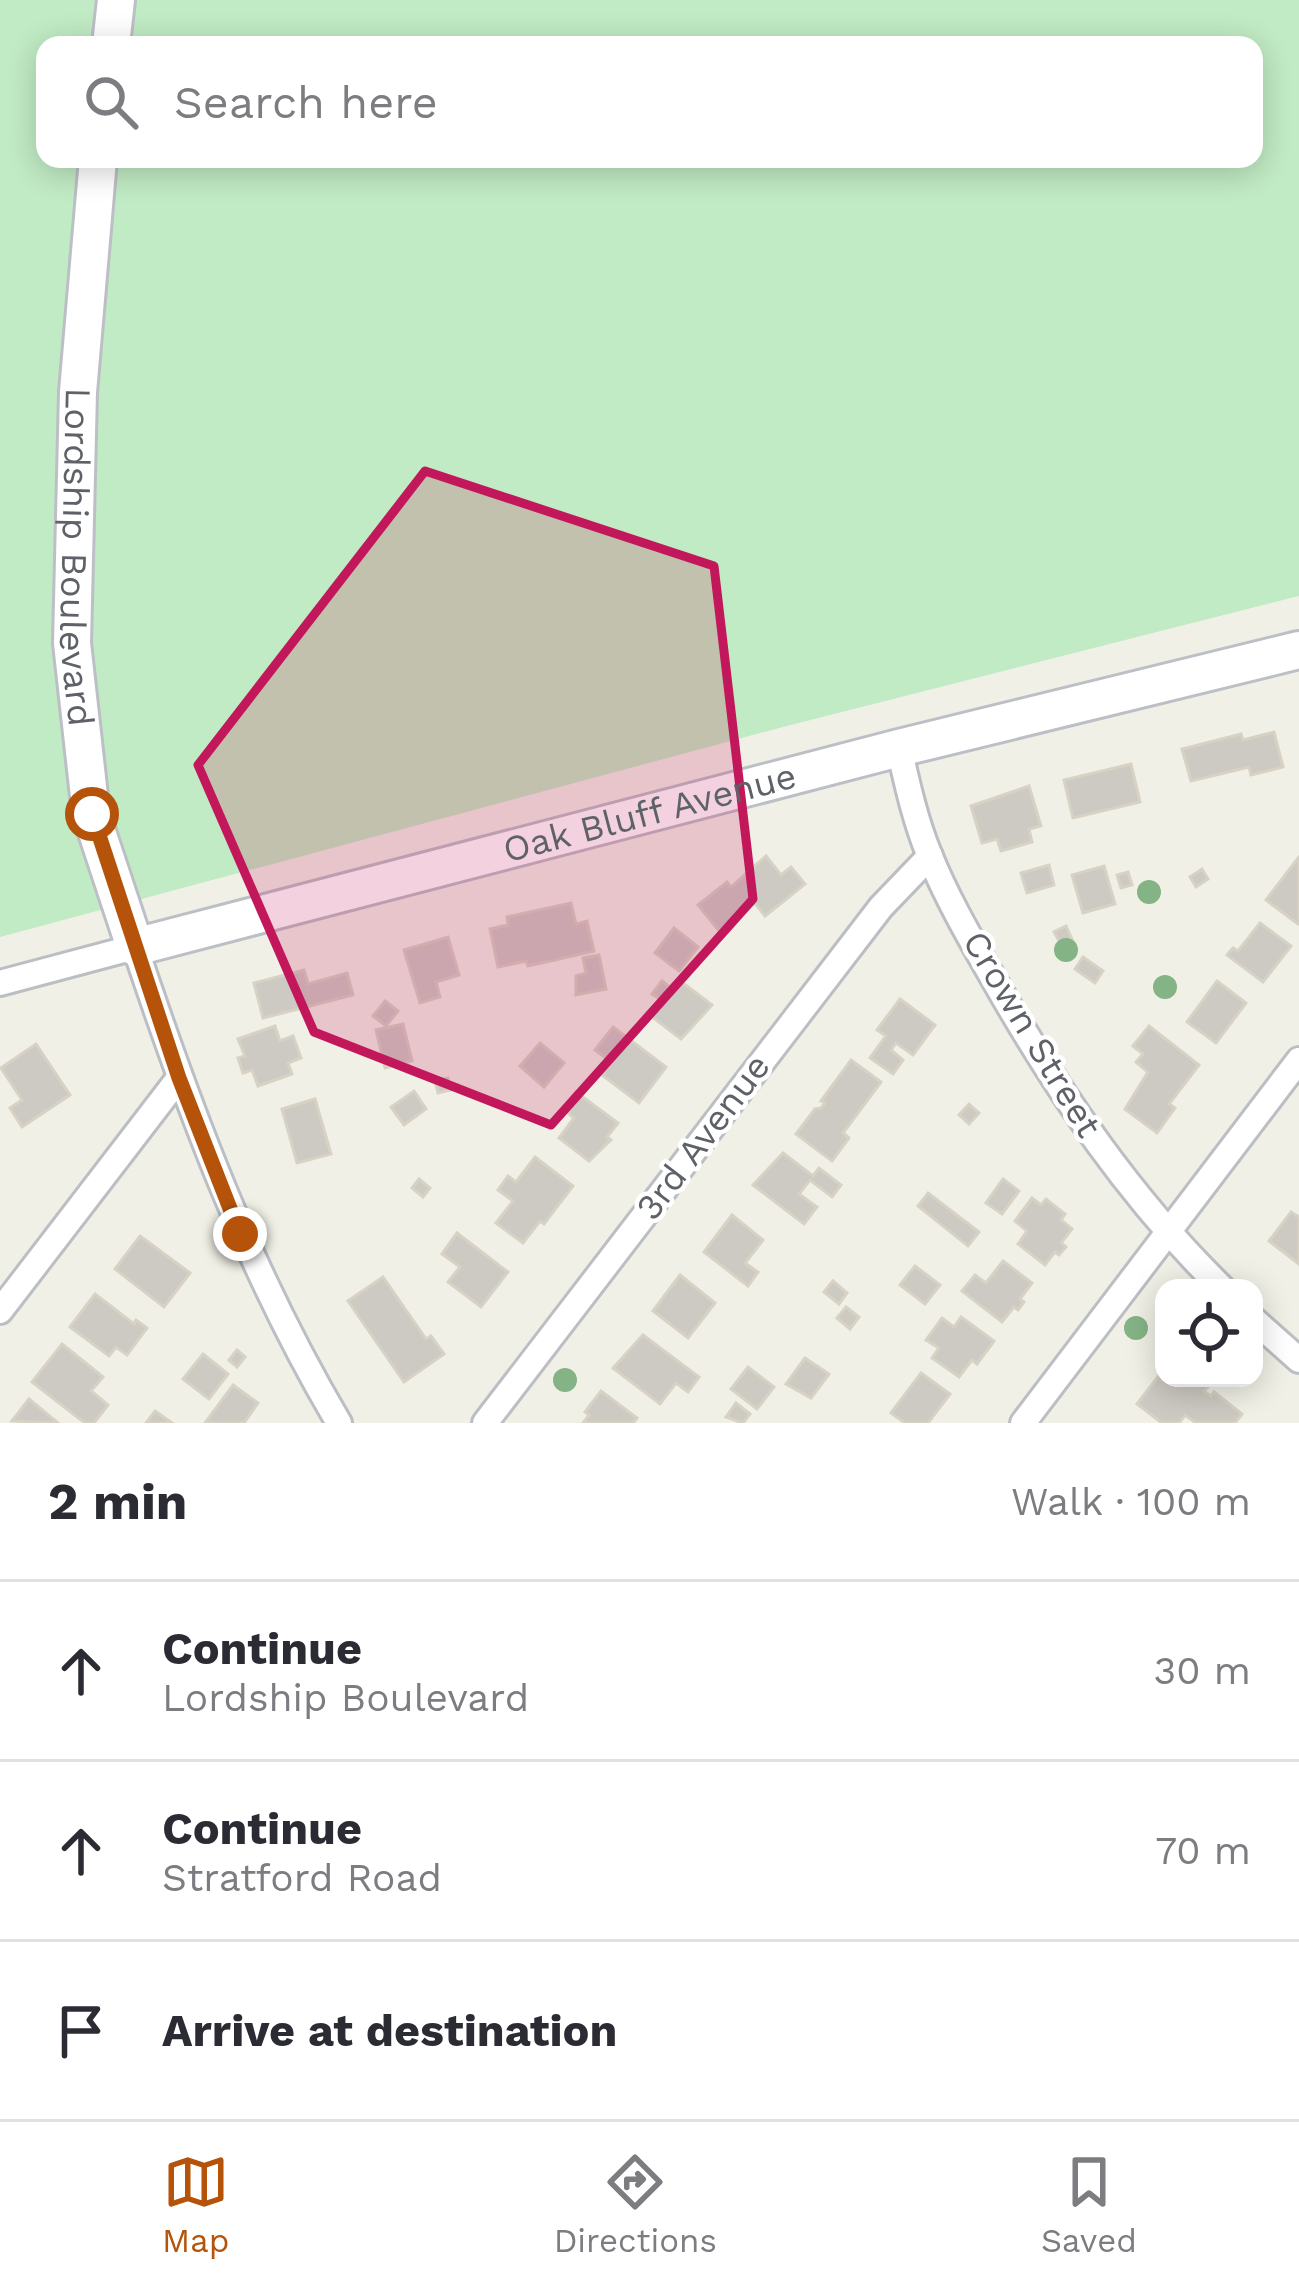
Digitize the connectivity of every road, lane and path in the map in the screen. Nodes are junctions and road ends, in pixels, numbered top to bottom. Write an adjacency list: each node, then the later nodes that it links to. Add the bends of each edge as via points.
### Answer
1 (116, 0): 2 (main road)
2 (111, 36)
3 (97, 168): 7 (main road, Lordship Boulevard, via 78,392 72,643 92,814)
4 (1299, 650): 5 (main road, Oak Bluff Avenue)
5 (899, 748): 6 (street, Crown Street); 7 (main road, Oak Bluff Avenue)
6 (930, 856): 11 (street, Crown Street, via 1033,1048); 17 (street, 3rd Avenue, via 866,926)
7 (135, 947): 8 (street, Oak Bluff Avenue); 10 (street)
8 (0, 983)
9 (1299, 1060): 11 (street)
10 (179, 1078): 13 (street); 16 (street, via 240,1234)
11 (1166, 1234): 12 (street, Crown Street); 18 (street)
12 (1213, 1279)
13 (0, 1311)
14 (1263, 1327): 15 (street)
15 (1299, 1360)
16 (339, 1423)
17 (484, 1423)
18 (1023, 1423)

